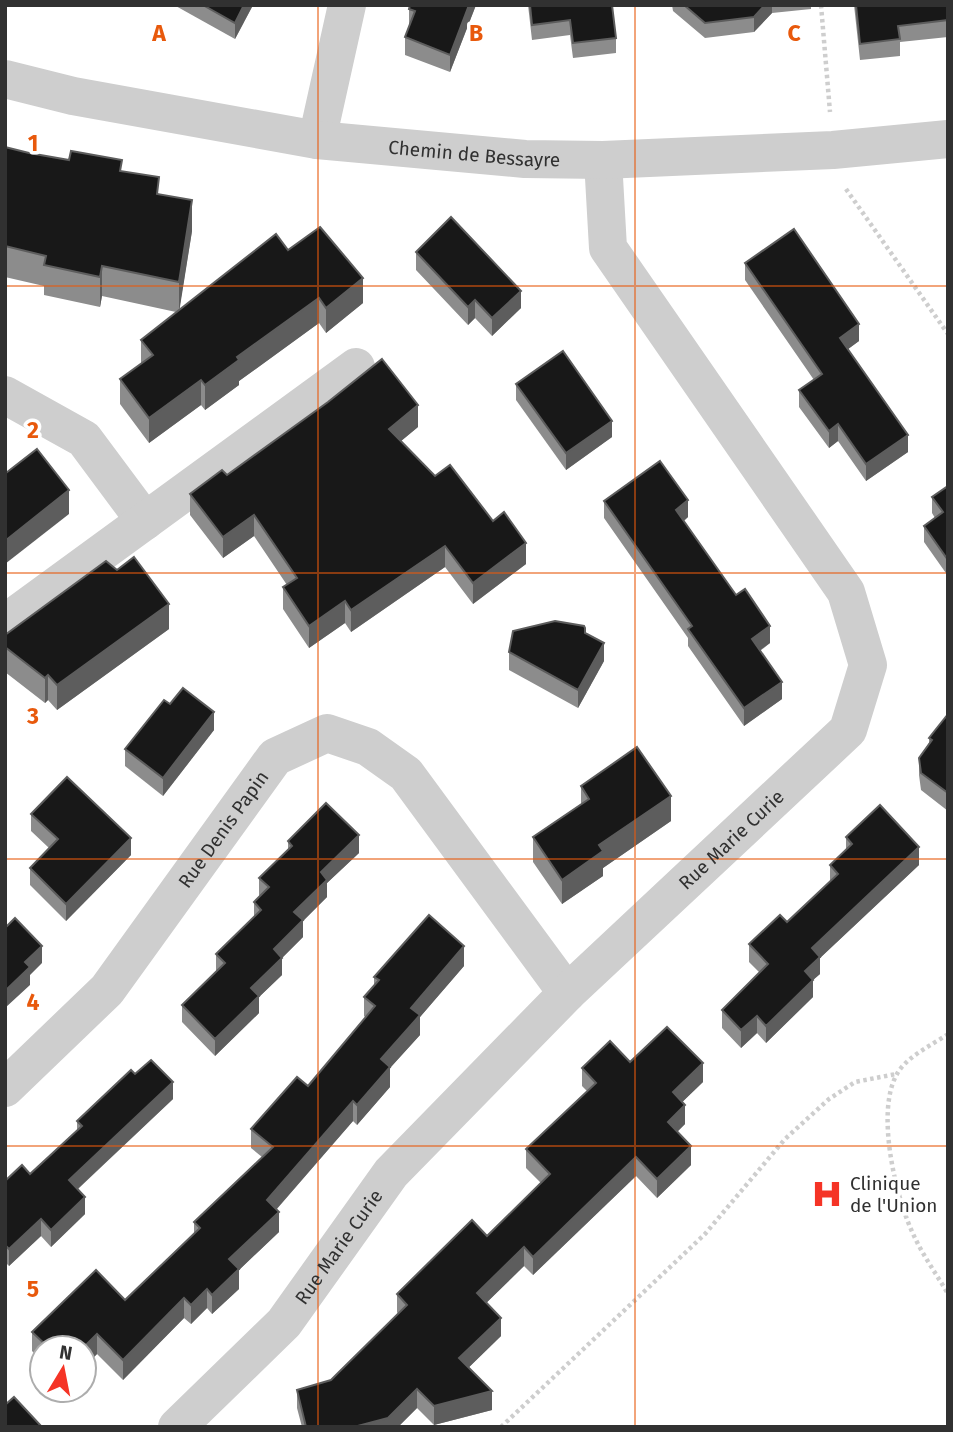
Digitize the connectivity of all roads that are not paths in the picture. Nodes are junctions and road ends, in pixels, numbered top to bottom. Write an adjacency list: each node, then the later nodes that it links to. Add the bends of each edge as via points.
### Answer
1 (347, 5): 4 (street)
2 (5, 79): 4 (street, Chemin de Bessayre, via 73,96)
3 (948, 139): 5 (street, Chemin de Bessayre, via 833,150)
4 (317, 140): 5 (street, Chemin de Bessayre, via 525,159)
5 (603, 160): 10 (street, Rue Marie Curie, via 608,248 846,592 868,665 848,730)
6 (356, 367): 8 (street)
7 (5, 395): 8 (street, via 84,439)
8 (145, 521): 9 (street)
9 (5, 623)
10 (567, 993): 11 (street, Rue Denis Papin, via 406,774 368,747 327,733 275,757 107,990); 12 (street, Rue Marie Curie, via 391,1173 284,1323)
11 (5, 1088)
12 (177, 1427)

